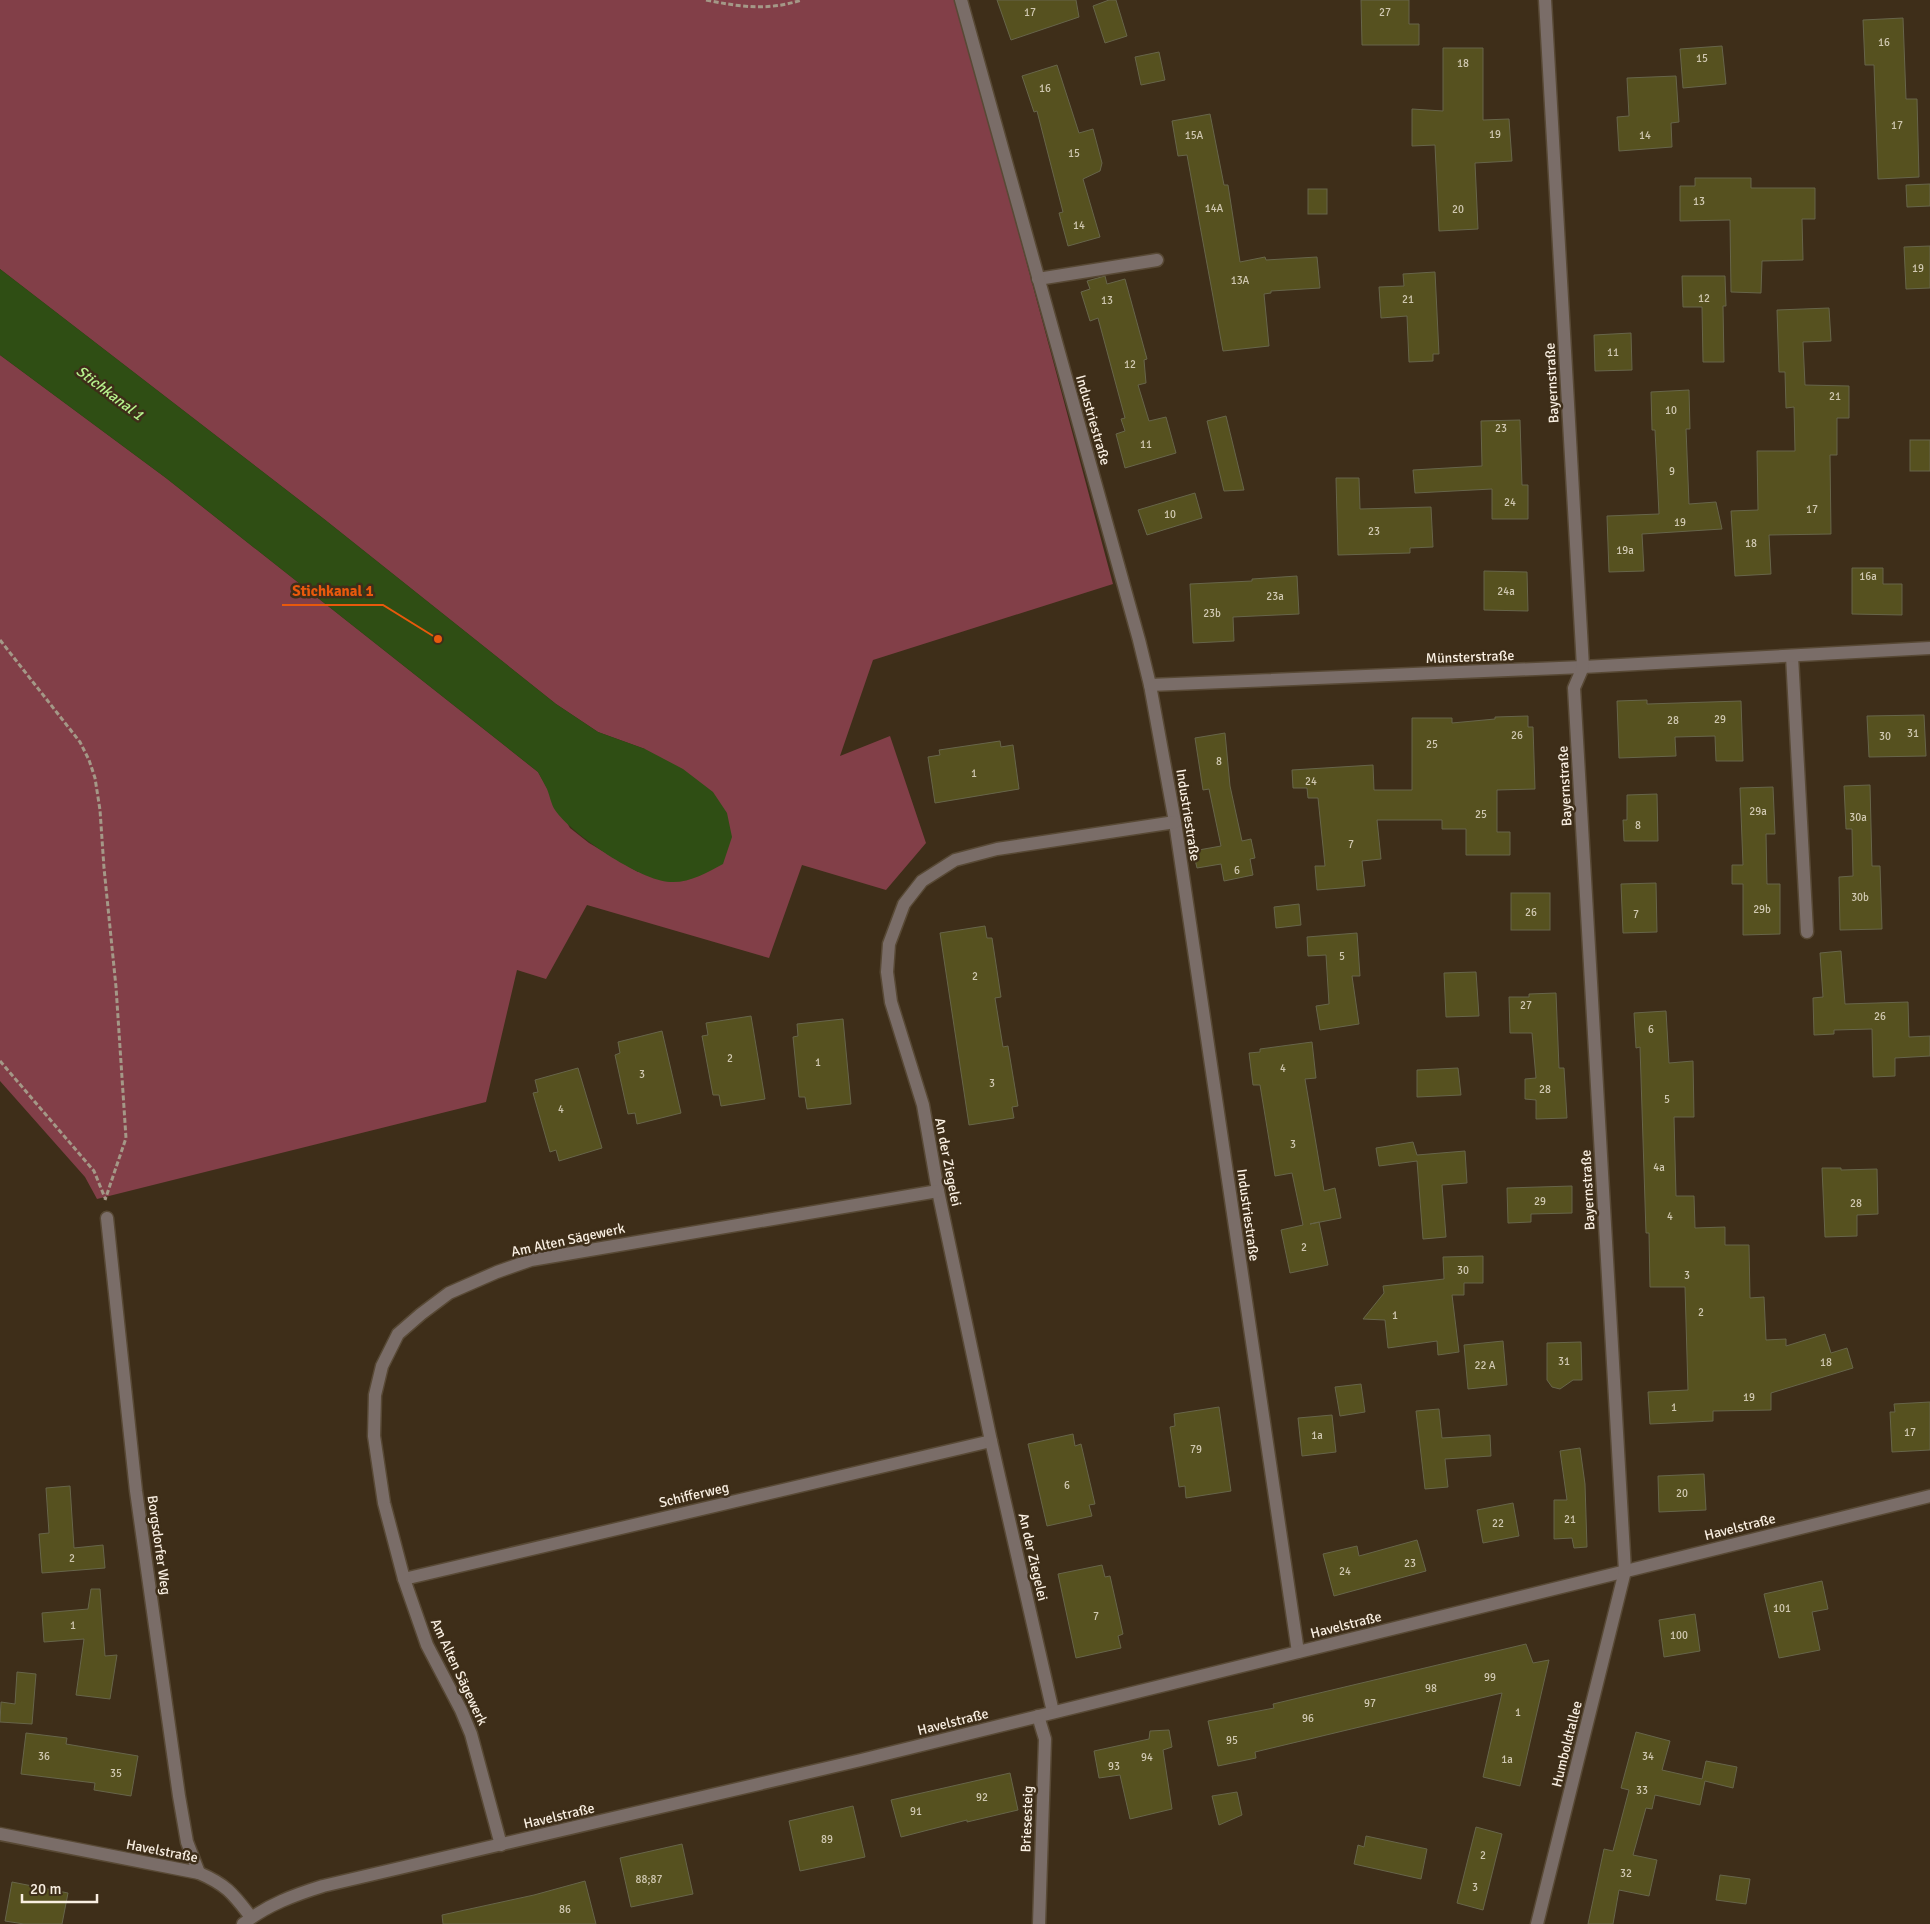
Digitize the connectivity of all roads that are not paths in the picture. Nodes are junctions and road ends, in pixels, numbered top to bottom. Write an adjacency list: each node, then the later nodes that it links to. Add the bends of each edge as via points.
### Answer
1 (961, 0): 4 (street, Industriestraße)
2 (1545, 0): 7 (street, Bayernstraße)
3 (1157, 260): 4 (street)
4 (1038, 279): 8 (street, Industriestraße)
5 (1930, 648): 6 (street, Münsterstraße)
6 (1792, 656): 7 (street, Münsterstraße); 10 (street)
7 (1583, 667): 8 (street, Münsterstraße); 15 (street, Bayernstraße, via 1574,688)
8 (1150, 685): 9 (street, Industriestraße)
9 (1175, 822): 11 (street, An der Ziegelei, via 997,849 956,860 922,881 904,904 888,944 887,972 891,1002 923,1105); 17 (street, Industriestraße)
10 (1807, 932)
11 (938, 1190): 13 (street, An der Ziegelei); 16 (street, Am Alten Sägewerk, via 531,1260 449,1293 420,1314 398,1334 382,1366 375,1395 374,1436 384,1502)
12 (107, 1218): 22 (street, Borgsdorfer Weg, via 144,1550 179,1796 187,1842)
13 (991, 1441): 16 (street, Schifferweg); 18 (street, An der Ziegelei)
14 (1930, 1496): 15 (street, Havelstraße)
15 (1625, 1571): 17 (street, Havelstraße); 25 (street, Humboldtallee)
16 (404, 1579): 21 (street, Am Alten Sägewerk, via 427,1645 471,1734)
17 (1298, 1652): 18 (street, Havelstraße)
18 (1053, 1712): 19 (street, Havelstraße)
19 (1038, 1716): 21 (street, Havelstraße); 24 (street, Briesesteig, via 1045,1739)
20 (0, 1834): 22 (street, Havelstraße)
21 (501, 1845): 23 (street, Havelstraße, via 290,1896)
22 (199, 1873): 23 (street, Havelstraße, via 219,1882 234,1894)
23 (247, 1921)
24 (1039, 1924)
25 (1537, 1924)

